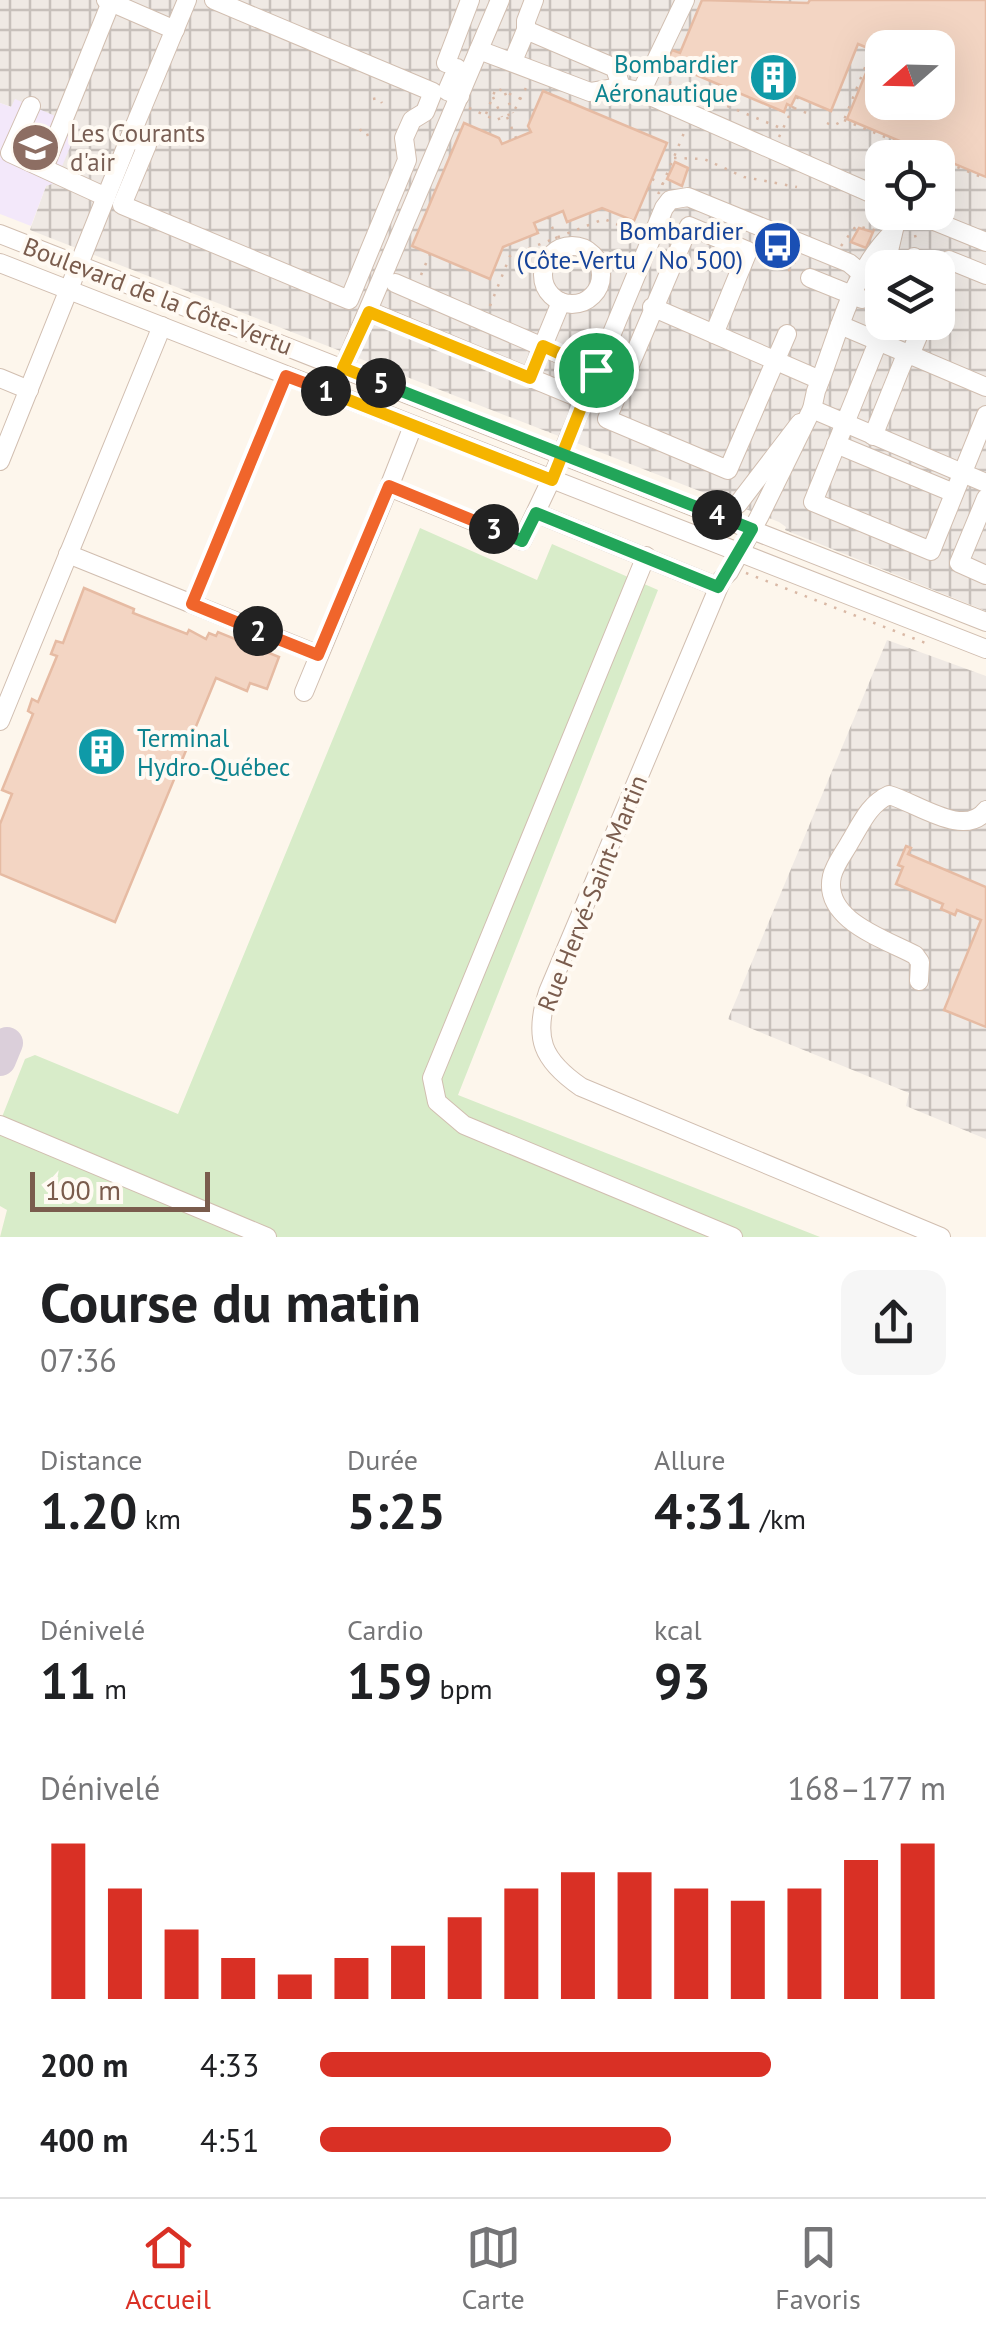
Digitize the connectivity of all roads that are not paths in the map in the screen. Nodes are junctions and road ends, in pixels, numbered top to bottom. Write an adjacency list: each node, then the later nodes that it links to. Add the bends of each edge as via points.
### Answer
1 (187, 0): 8 (street)
2 (214, 0): 16 (street, via 433,92)
3 (470, 0): 14 (street, via 447,91)
4 (500, 0): 10 (street)
5 (534, 0): 9 (street)
6 (685, 0): 13 (street)
7 (109, 1): 8 (street); 19 (street)
8 (175, 30): 17 (street)
9 (526, 30): 11 (street); 12 (street, via 616,68)
10 (480, 50): 11 (street); 14 (street)
11 (513, 60): 12 (street, via 590,92)
12 (622, 87): 13 (street)
13 (641, 92): 21 (street)
14 (463, 102): 18 (street)
15 (31, 106): 19 (street, via 10,154)
16 (409, 127): 17 (street, via 403,141 407,160 349,300 122,205 147,145); 18 (street)
17 (130, 137): 20 (street)
18 (441, 142): 39 (street)
19 (44, 168): 20 (street)
20 (106, 198): 29 (street)
21 (865, 198)
22 (955, 229): 25 (street)
23 (892, 230): 26 (street)
24 (0, 234): 29 (street, Boulevard de la Côte-Vertu)
25 (986, 242)
26 (875, 250)
27 (955, 262): 30 (street)
28 (0, 263): 35 (street, Boulevard de la Côte-Vertu)
29 (80, 265): 35 (street); 49 (street, Boulevard de la Côte-Vertu)
30 (986, 275)
31 (809, 282): 34 (street)
32 (395, 283): 46 (street)
33 (865, 287): 50 (street, via 849,263 692,198 675,198 664,208)
34 (865, 288)
35 (69, 290): 40 (street, Boulevard de la Côte-Vertu); 55 (street)
36 (865, 290): 41 (street)
37 (561, 302): 37 (street, via 547,290 543,271 558,243 587,251 601,275 588,299); 46 (street)
38 (652, 308): 42 (street); 42 (street, via 689,226 748,251); 48 (street, via 607,419 622,426 728,470)
39 (369, 312): 49 (street); 52 (street)
40 (162, 326): 60 (street, Boulevard de la Côte-Vertu); 74 (street)
41 (845, 327): 47 (street); 53 (street)
42 (714, 334): 48 (street)
43 (787, 334): 48 (street)
44 (892, 340): 47 (street)
45 (902, 340): 47 (street)
46 (543, 346): 50 (street); 52 (street)
47 (894, 346): 54 (street); 59 (street); 61 (street)
48 (776, 360): 53 (street)
49 (343, 368): 63 (street, Boulevard de la Côte-Vertu)
50 (596, 370): 56 (street)
51 (0, 378): 55 (street)
52 (530, 378): 56 (street)
53 (820, 380): 57 (street)
54 (986, 387)
55 (29, 390): 64 (street)
56 (584, 400): 63 (street)
57 (812, 409): 59 (street); 72 (street, via 738,504); 73 (street, Rue Hervé-Saint-Martin)
58 (986, 415): 65 (street)
59 (844, 424): 61 (street); 62 (street)
60 (414, 426): 66 (street, Boulevard de la Côte-Vertu); 68 (street)
61 (873, 436): 65 (street)
62 (836, 444): 69 (street); 69 (street, via 813,502 827,508 931,551)
63 (561, 454): 66 (street); 72 (street, Boulevard de la Côte-Vertu)
64 (0, 461)
65 (962, 473): 67 (street); 69 (street)
66 (552, 480): 71 (street); 75 (street, Boulevard de la Côte-Vertu)
67 (986, 483)
68 (389, 486): 71 (street, via 522,541); 81 (street)
69 (954, 493)
70 (986, 498): 77 (street, via 959,563)
71 (536, 513): 76 (street)
72 (720, 516): 73 (street, Boulevard de la Côte-Vertu)
73 (752, 529): 75 (street, Rue Hervé-Saint-Martin); 79 (street, Boulevard de la Côte-Vertu)
74 (68, 554): 81 (street); 83 (street)
75 (738, 554): 78 (street, Rue Hervé-Saint-Martin); 80 (street, Boulevard de la Côte-Vertu)
76 (646, 556): 78 (street); 88 (street, via 432,1078 434,1096 464,1125)
77 (986, 574)
78 (718, 587): 89 (street, Rue Hervé-Saint-Martin, via 548,992 544,1052 581,1087)
79 (986, 622)
80 (986, 649)
81 (318, 655): 82 (street)
82 (304, 692)
83 (0, 721)
84 (986, 810): 85 (street, via 959,824 889,795 868,811 833,871 832,900 841,913 915,955)
85 (920, 981)
86 (0, 1125): 87 (street)
87 (267, 1237)
88 (733, 1237)
89 (941, 1237)

